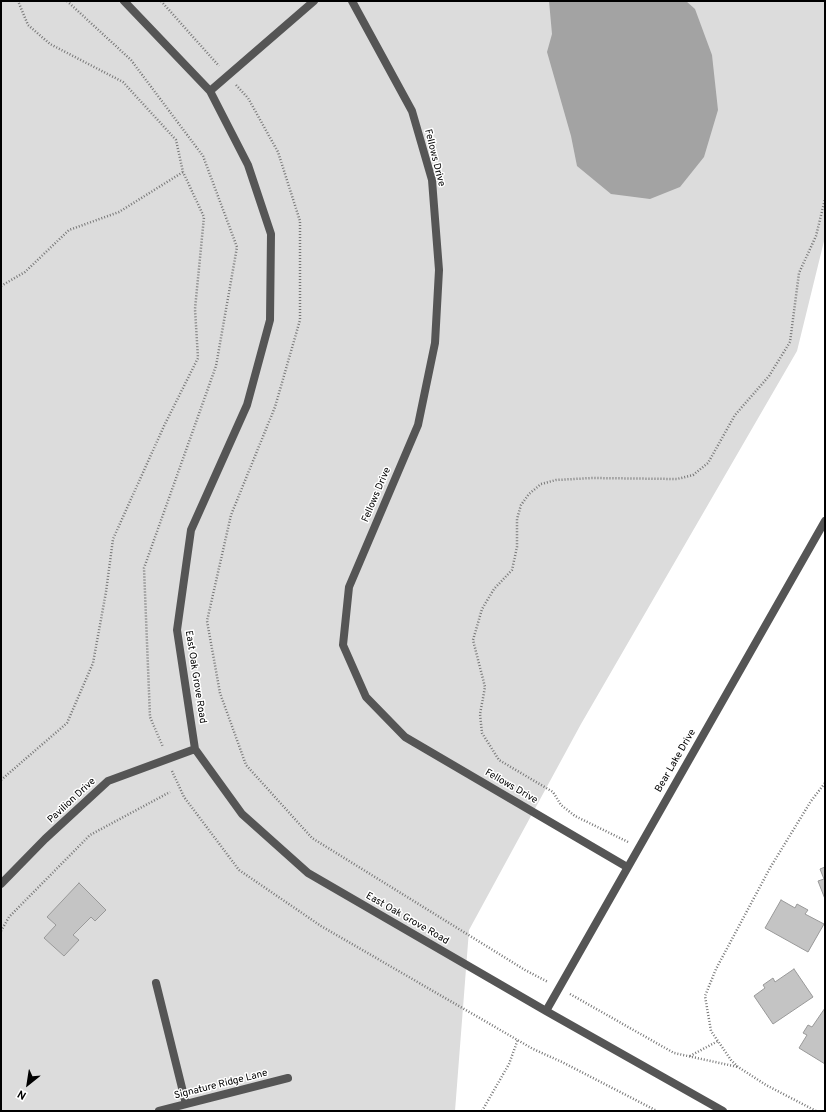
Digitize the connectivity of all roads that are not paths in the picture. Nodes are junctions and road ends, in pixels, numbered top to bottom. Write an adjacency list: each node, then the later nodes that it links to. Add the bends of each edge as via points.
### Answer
1 (124, 1): 4 (street, East Oak Grove Road)
2 (314, 1): 4 (street)
3 (352, 1): 7 (street, Fellows Drive, via 412,111 432,180 439,270 435,343 418,425 349,587 343,645 366,697 405,737)
4 (210, 91): 6 (street, East Oak Grove Road, via 248,165 271,234 270,320 248,405 192,530 177,630)
5 (825, 521): 7 (street, Bear Lake Drive)
6 (196, 749): 8 (street, Pavilion Drive, via 108,781); 10 (street, East Oak Grove Road, via 242,814 308,873)
7 (627, 867): 10 (street, Bear Lake Drive)
8 (1, 884)
9 (156, 982): 12 (street)
10 (546, 1011): 14 (street, East Oak Grove Road)
11 (288, 1078): 12 (street, Signature Ridge Lane)
12 (186, 1104): 13 (street, Signature Ridge Lane)
13 (159, 1111)
14 (723, 1111)

